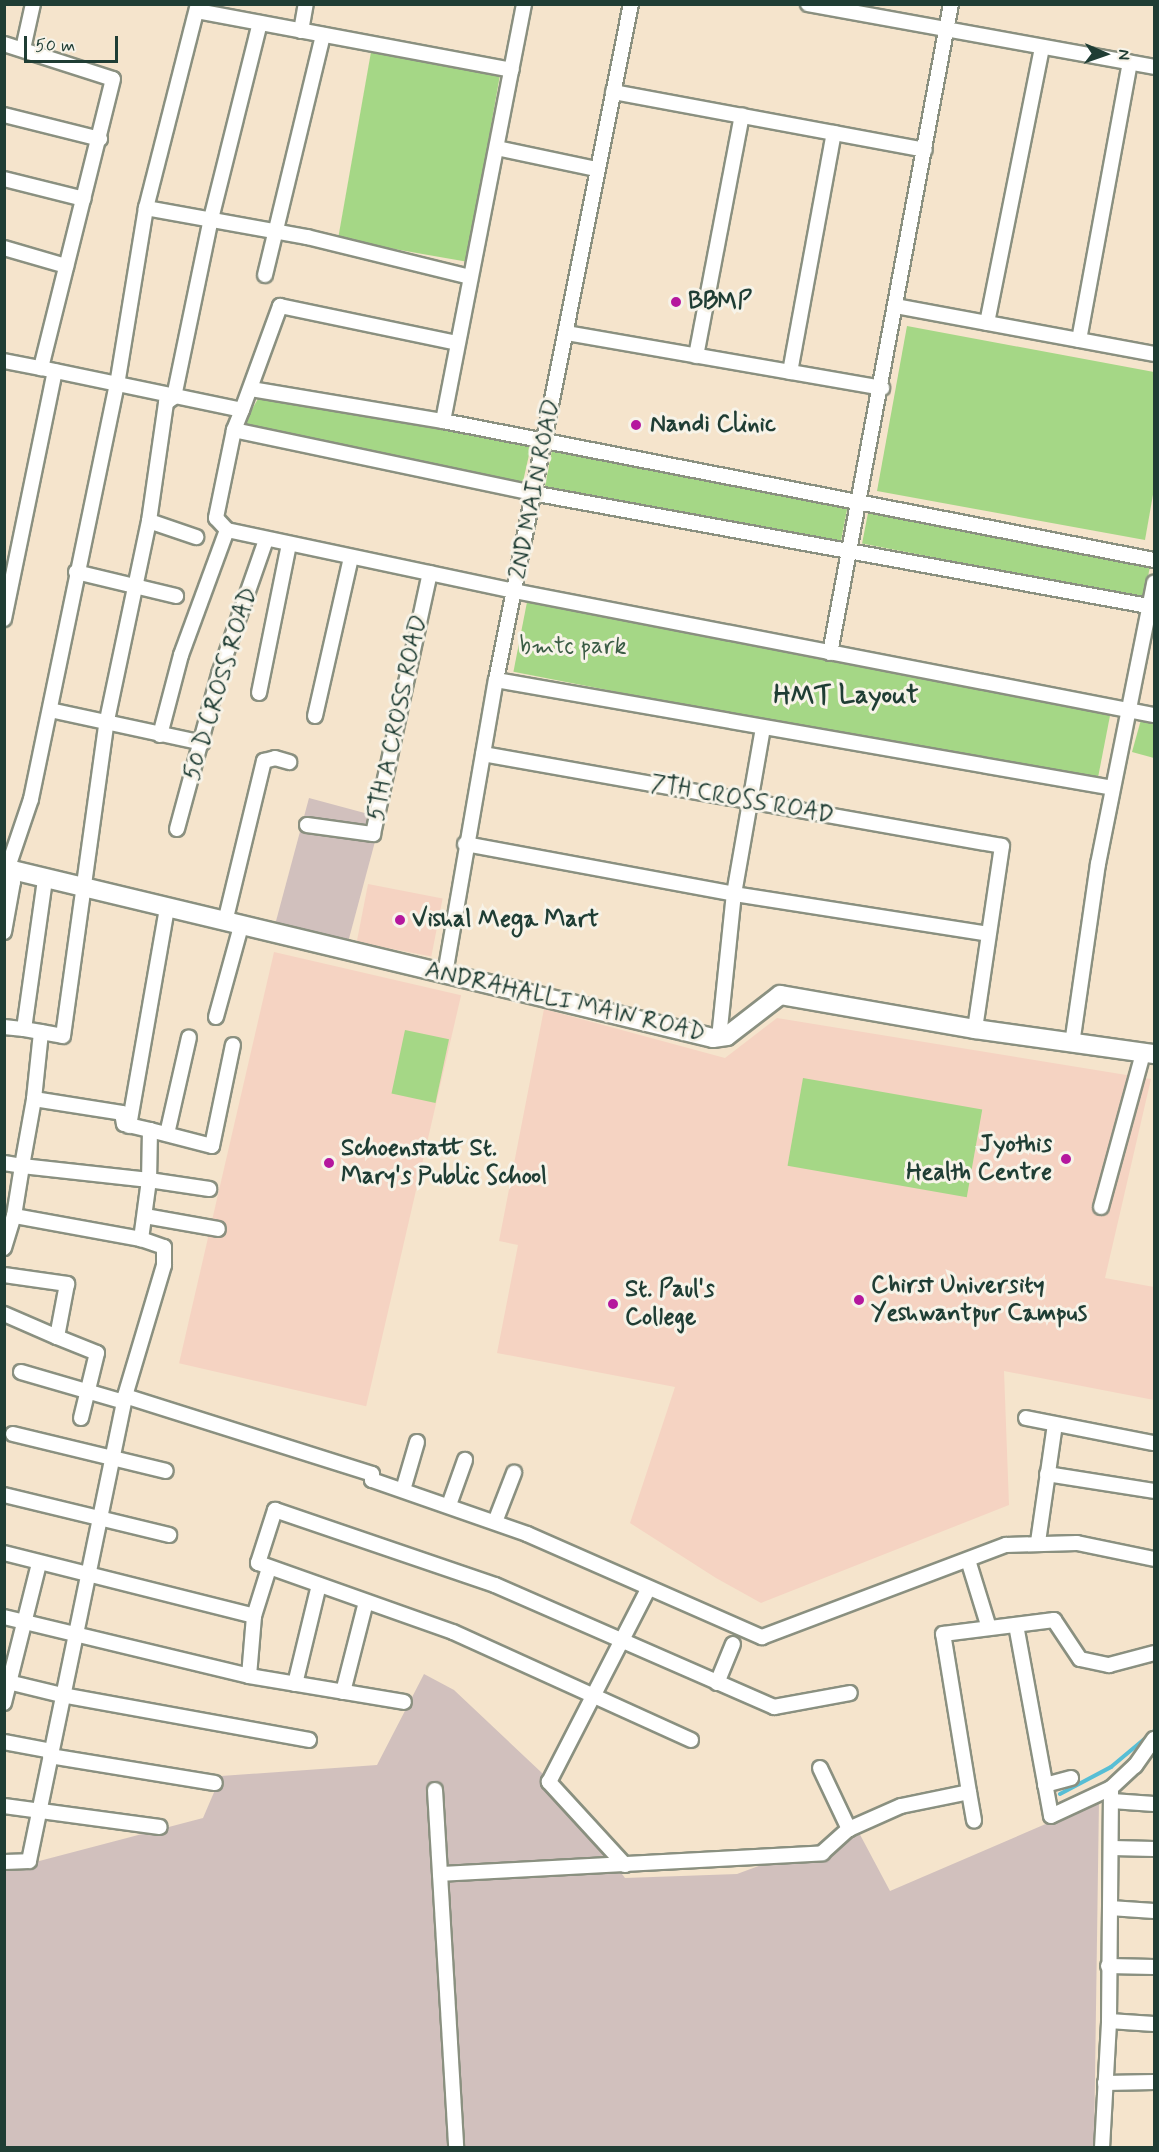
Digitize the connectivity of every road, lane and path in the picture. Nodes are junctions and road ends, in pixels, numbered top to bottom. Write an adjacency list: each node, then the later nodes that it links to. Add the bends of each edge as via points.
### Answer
1 (33, 4): 15 (street)
2 (306, 4): 11 (street)
3 (524, 4): 18 (street)
4 (631, 4): 19 (street, 2ND MAIN ROAD)
5 (808, 4): 10 (street)
6 (951, 4): 10 (street)
7 (197, 8): 8 (street); 29 (street)
8 (235, 11): 9 (street)
9 (260, 23): 11 (street); 30 (street)
10 (946, 30): 14 (street); 25 (street)
11 (301, 31): 12 (street)
12 (323, 35): 18 (street); 31 (street)
13 (4, 44): 15 (street)
14 (1042, 47): 16 (street); 37 (street)
15 (22, 49): 23 (street, via 113,79)
16 (1130, 63): 17 (street); 39 (street)
17 (1155, 67)
18 (512, 70): 24 (street)
19 (613, 92): 21 (street); 26 (street, 2ND MAIN ROAD)
20 (4, 115): 23 (street)
21 (742, 115): 22 (street); 42 (street)
22 (834, 133): 25 (street); 46 (street)
23 (100, 139): 28 (street)
24 (497, 148): 26 (street); 35 (street)
25 (925, 150): 36 (street)
26 (596, 170): 38 (street, 2ND MAIN ROAD)
27 (4, 179): 28 (street)
28 (84, 199): 33 (street)
29 (146, 208): 30 (street); 47 (street)
30 (211, 219): 31 (street); 50 (street)
31 (275, 231): 34 (street); 35 (street)
32 (4, 248): 33 (street)
33 (66, 266): 44 (street)
34 (265, 275)
35 (470, 277): 40 (street)
36 (895, 306): 37 (street); 48 (street)
37 (987, 323): 39 (street)
38 (567, 333): 42 (street); 54 (street, 2ND MAIN ROAD)
39 (1079, 340): 41 (street)
40 (457, 343): 49 (street, via 280,306); 52 (street)
41 (1155, 354)
42 (696, 356): 46 (street)
43 (4, 361): 44 (street)
44 (41, 368): 45 (street)
45 (55, 371): 47 (street); 72 (street)
46 (790, 372): 48 (street)
47 (117, 385): 50 (street); 65 (street)
48 (882, 388): 56 (street)
49 (251, 390): 51 (street); 52 (street)
50 (174, 397): 51 (street); 57 (street, via 166,403)
51 (242, 410): 53 (street)
52 (443, 421): 54 (street)
53 (234, 430): 55 (street); 58 (street, via 216,518)
54 (543, 442): 55 (street, 2ND MAIN ROAD); 56 (street)
55 (532, 493): 62 (street); 69 (street, 2ND MAIN ROAD)
56 (858, 502): 62 (street); 64 (street)
57 (149, 521): 59 (street); 68 (street)
58 (227, 530): 60 (street); 82 (street, via 182,655)
59 (196, 537)
60 (266, 540): 61 (street); 83 (street, 50 D CROSS ROAD, via 219,674)
61 (289, 544): 63 (street); 75 (street)
62 (848, 550): 71 (street); 73 (street)
63 (351, 558): 66 (street); 79 (street)
64 (1155, 560)
65 (76, 572): 68 (street); 76 (street)
66 (430, 573): 69 (street); 88 (street, 5TH A CROSS ROAD, via 373,834)
67 (1155, 583): 71 (street)
68 (135, 586): 70 (street); 80 (street)
69 (514, 591): 73 (street); 74 (street, 2ND MAIN ROAD)
70 (176, 596)
71 (1152, 607): 77 (street)
72 (4, 619)
73 (830, 653): 77 (street)
74 (496, 680): 81 (street); 84 (street, 2ND MAIN ROAD)
75 (259, 693)
76 (50, 710): 80 (street); 91 (street, via 31,799)
77 (1131, 710): 78 (street); 86 (street)
78 (1155, 715)
79 (315, 716)
80 (106, 725): 82 (street); 93 (street)
81 (763, 728): 86 (street); 87 (street)
82 (160, 735): 83 (street)
83 (202, 742): 89 (street, 50 D CROSS ROAD)
84 (483, 754): 87 (street, 7TH CROSS ROAD); 90 (street, 2ND MAIN ROAD)
85 (289, 762): 96 (street, via 264,761)
86 (1113, 788): 107 (street)
87 (749, 801): 94 (street); 98 (street, 7TH CROSS ROAD, via 1002,846)
88 (308, 825)
89 (177, 829)
90 (465, 844): 94 (street); 99 (street, 2ND MAIN ROAD)
91 (7, 876): 92 (main road, ANDRAHALLI MAIN ROAD); 97 (street)
92 (45, 880): 93 (main road, ANDRAHALLI MAIN ROAD); 102 (street)
93 (81, 888): 95 (main road, ANDRAHALLI MAIN ROAD); 104 (street, via 63,1036)
94 (734, 894): 98 (street); 106 (street)
95 (167, 909): 96 (main road, ANDRAHALLI MAIN ROAD); 111 (street)
96 (233, 924): 99 (main road, ANDRAHALLI MAIN ROAD); 100 (street)
97 (4, 932)
98 (988, 934): 103 (street)
99 (445, 974): 106 (main road, ANDRAHALLI MAIN ROAD)
100 (216, 1017)
101 (4, 1026): 102 (street)
102 (24, 1029): 104 (street)
103 (975, 1029): 106 (main road, ANDRAHALLI MAIN ROAD, via 780,995); 107 (main road, ANDRAHALLI MAIN ROAD)
104 (41, 1032): 110 (street)
105 (189, 1037): 113 (street)
106 (719, 1038)
107 (1072, 1044): 109 (main road, ANDRAHALLI MAIN ROAD)
108 (233, 1045): 113 (street, via 213,1146)
109 (1149, 1054): 118 (street)
110 (34, 1099): 111 (street, via 122,1113 124,1125); 115 (street)
111 (129, 1126): 112 (street)
112 (150, 1130): 113 (street); 116 (street)
113 (167, 1134)
114 (4, 1163): 115 (street)
115 (22, 1166): 116 (street); 119 (street)
116 (149, 1180): 117 (street); 120 (street)
117 (209, 1189)
118 (1101, 1207)
119 (14, 1216): 122 (street); 123 (street)
120 (145, 1216): 121 (street); 122 (street)
121 (218, 1229)
122 (141, 1239): 129 (street, via 164,1247 164,1265)
123 (4, 1248)
124 (4, 1275): 126 (street, via 67,1284)
125 (4, 1314): 126 (street)
126 (57, 1337): 128 (street, via 96,1351)
127 (21, 1372): 128 (street)
128 (87, 1391): 129 (street); 130 (street)
129 (124, 1399): 136 (street); 141 (street, via 372,1474 372,1480)
130 (81, 1418)
131 (1026, 1418): 132 (street)
132 (1055, 1424): 135 (street); 140 (street)
133 (13, 1434): 136 (street)
134 (417, 1442): 141 (street)
135 (1155, 1443)
136 (112, 1458): 138 (street); 145 (street)
137 (465, 1460): 144 (street)
138 (166, 1471)
139 (514, 1473): 146 (street)
140 (1047, 1473): 142 (street); 148 (street)
141 (403, 1490): 144 (street)
142 (1155, 1491)
143 (4, 1495): 145 (street)
144 (449, 1505): 146 (street)
145 (99, 1517): 147 (street); 154 (street)
146 (495, 1522): 156 (street)
147 (169, 1535)
148 (1038, 1542): 150 (street, via 1077,1543); 151 (street, via 1005,1545)
149 (4, 1553): 152 (street)
150 (1155, 1559)
151 (968, 1560): 156 (street, via 762,1637); 162 (street)
152 (39, 1564): 154 (street); 160 (street)
153 (269, 1568): 155 (street); 158 (street); 164 (street, via 258,1563 275,1510 495,1585)
154 (86, 1577): 158 (street); 163 (street)
155 (319, 1585): 157 (street); 170 (street)
156 (648, 1589): 164 (street)
157 (366, 1602): 171 (street); 174 (street, via 453,1632)
158 (254, 1616): 167 (street)
159 (4, 1617): 160 (street)
160 (22, 1622): 163 (street); 168 (street)
161 (1016, 1625): 162 (street); 166 (street, via 1054,1620 1080,1659 1109,1665); 185 (street)
162 (989, 1628): 187 (street, via 943,1634)
163 (78, 1634): 167 (street); 173 (street)
164 (625, 1640): 169 (street); 174 (street)
165 (734, 1644): 169 (street)
166 (1155, 1653)
167 (249, 1676): 170 (street)
168 (7, 1681): 173 (street); 176 (street)
169 (717, 1683): 172 (street, via 774,1707)
170 (295, 1684): 171 (street)
171 (343, 1692): 175 (street)
172 (850, 1693)
173 (62, 1695): 178 (street); 181 (street)
174 (594, 1697): 179 (street); 198 (street, via 549,1782)
175 (404, 1702)
176 (4, 1703)
177 (1155, 1739): 188 (street)
178 (309, 1740)
179 (691, 1740)
180 (4, 1742): 181 (street)
181 (50, 1754): 184 (street); 191 (street)
182 (820, 1768): 194 (street)
183 (1071, 1778): 185 (street)
184 (215, 1782)
185 (1045, 1785): 188 (street, via 1051,1816)
186 (435, 1790): 199 (street)
187 (969, 1792): 192 (street); 194 (street, via 901,1806)
188 (1111, 1794): 189 (street); 195 (street)
189 (1155, 1804)
190 (4, 1806): 191 (street)
191 (41, 1813): 193 (street); 197 (street, via 29,1861)
192 (974, 1821)
193 (160, 1827)
194 (849, 1829): 198 (street, via 822,1853)
195 (1112, 1848): 196 (street); 200 (street)
196 (1155, 1850)
197 (4, 1862)
198 (625, 1865): 199 (street)
199 (440, 1874): 208 (street)
200 (1110, 1908): 201 (street); 202 (street)
201 (1155, 1911)
202 (1108, 1966): 203 (street); 204 (street)
203 (1155, 1967)
204 (1109, 2021): 205 (street); 207 (street)
205 (1155, 2024)
206 (1155, 2082): 207 (street)
207 (1105, 2083): 209 (street)
208 (456, 2148)
209 (1102, 2148)

